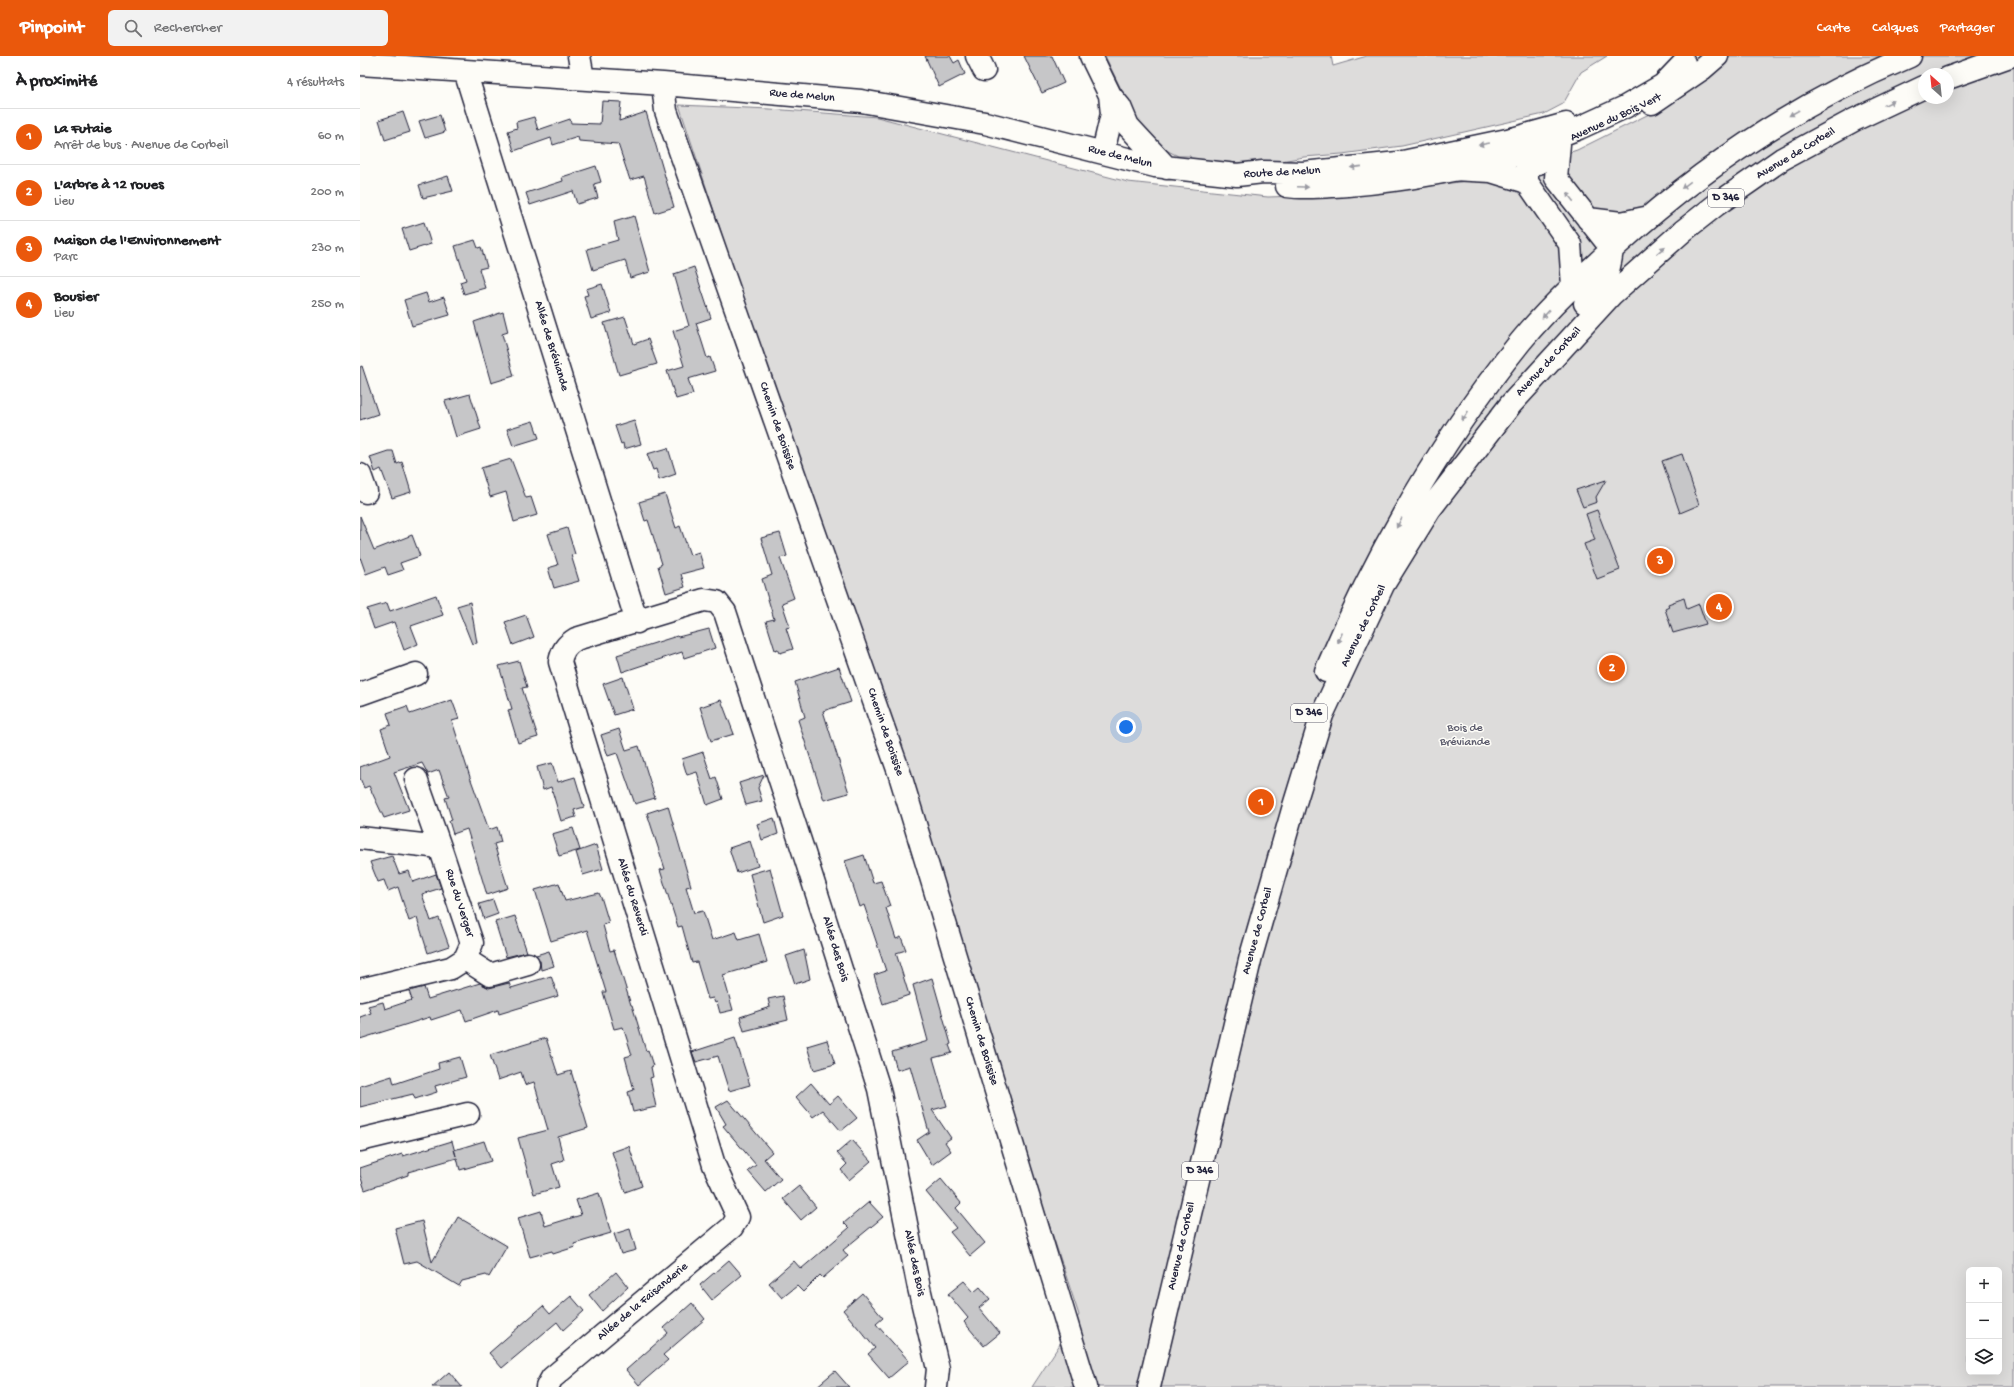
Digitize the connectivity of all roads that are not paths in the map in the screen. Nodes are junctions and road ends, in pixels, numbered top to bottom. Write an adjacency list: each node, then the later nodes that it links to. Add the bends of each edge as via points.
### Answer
1 (579, 56): 10 (street)
2 (1091, 56): 13 (street)
3 (1717, 56): 16 (street, Avenue du Bois Vert, via 1702,70 1656,101)
4 (1910, 56): 24 (street, D 346, one-way to 24, via 1790,115 1685,186)
5 (2010, 56): 9 (street)
6 (1688, 59): 15 (street, via 1663,85 1625,107 1542,142)
7 (360, 64): 8 (street, Rue de Melun)
8 (465, 71): 10 (street, Rue de Melun); 31 (street, Allée de Bréviande)
9 (1954, 76)
10 (582, 78): 11 (street, Rue de Melun)
11 (663, 84): 17 (street, Rue de Melun, via 862,101 985,123); 46 (street, Chemin de Boissise, via 666,110 900,775)
12 (1918, 90): 28 (street, Avenue de Corbeil / D 346, one-way to 12, via 1716,205 1782,159 1854,120)
13 (1110, 95): 14 (street, via 1120,107); 17 (street, via 1112,114)
14 (1128, 126): 18 (street); 19 (street)
15 (1520, 143): 16 (street, Avenue du Bois Vert); 20 (street, Route de Melun); 21 (street, Route de Melun, one-way to 21, via 1398,163 1302,173 1263,172); 22 (street); 23 (street)
16 (1559, 144): 22 (street)
17 (1103, 152): 18 (street, Rue de Melun)
18 (1130, 159): 19 (street, Rue de Melun)
19 (1167, 168): 21 (street, Rue de Melun)
20 (1452, 169): 21 (street, Route de Melun, one-way to 20, via 1263,183 1304,188 1379,182); 23 (street, via 1491,171)
21 (1237, 175)
22 (1556, 178): 25 (street, one-way to 22)
23 (1527, 182): 26 (street)
24 (1645, 218): 25 (street, via 1621,223); 27 (street, D 346)
25 (1588, 219): 27 (street)
26 (1570, 244): 27 (street); 29 (street)
27 (1604, 263): 28 (street); 29 (street, D 346); 30 (street, via 1599,289 1542,349 1490,412)
28 (1642, 267): 30 (street, Avenue de Corbeil / D 346, via 1611,295 1511,404)
29 (1573, 286): 37 (street, D 346, one-way to 37, via 1523,338 1480,393 1418,488 1347,622 1301,736 1276,829)
30 (1430, 509): 37 (street, Avenue de Corbeil / D 346, via 1383,585 1322,715)
31 (637, 622): 43 (street, Allée du Reverdi, via 576,639 562,651 560,662 714,1165); 45 (street, Allée des Bois, via 704,600 717,602 725,612 879,1089 938,1369)
32 (416, 674): 33 (street)
33 (360, 694)
34 (416, 779): 36 (street, Rue du Verger)
35 (360, 838): 36 (street)
36 (440, 847): 38 (street, Rue du Verger, via 472,943)
37 (1250, 956): 47 (street, Avenue de Corbeil / D 346)
38 (465, 959): 39 (street, via 490,975); 40 (street, via 451,968)
39 (528, 964)
40 (360, 990)
41 (468, 1114): 42 (street)
42 (360, 1140)
43 (738, 1217): 44 (street, Allée de la Faisanderie, via 732,1228 552,1378)
44 (547, 1387)
45 (936, 1387)
46 (1086, 1387)
47 (1149, 1387)

